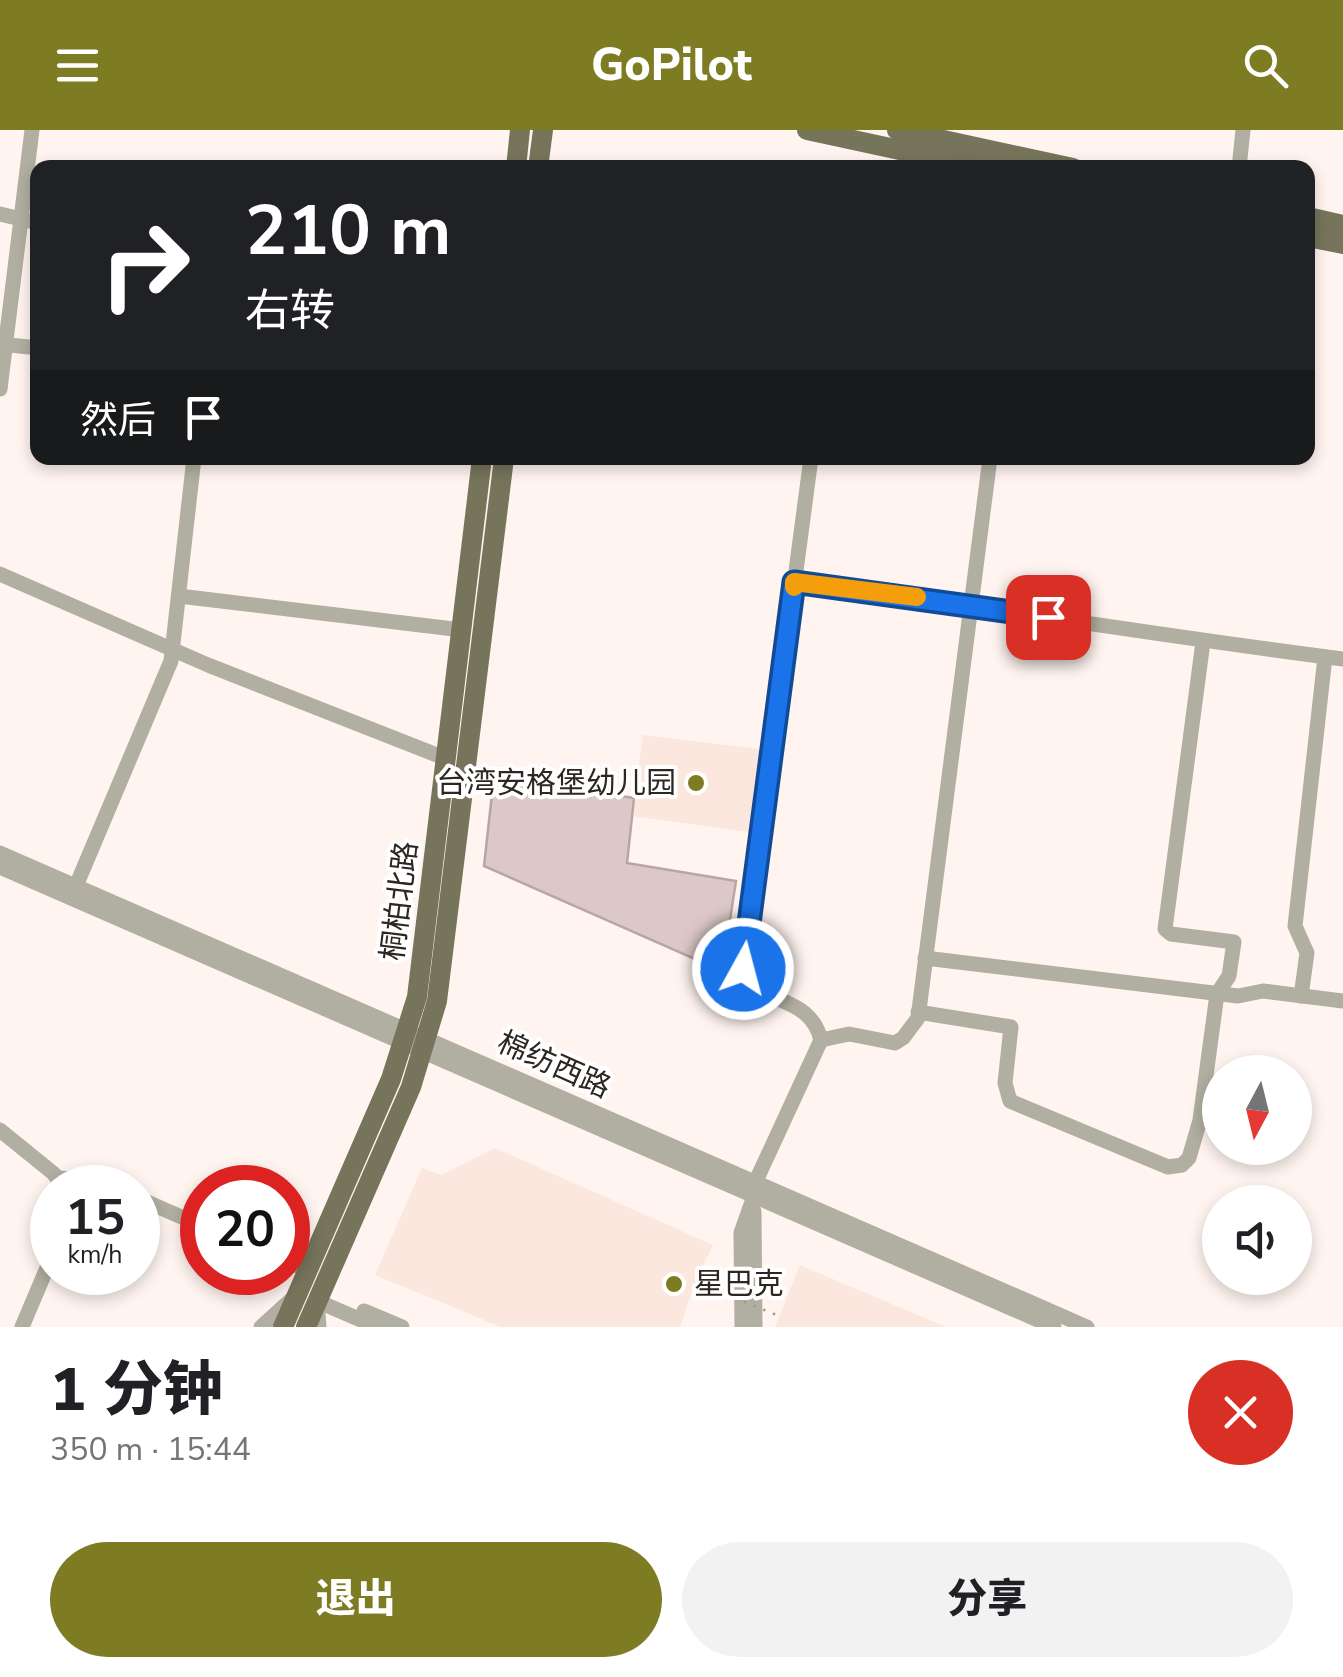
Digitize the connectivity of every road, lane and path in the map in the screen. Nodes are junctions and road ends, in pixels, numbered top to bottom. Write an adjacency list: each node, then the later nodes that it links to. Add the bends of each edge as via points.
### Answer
1 (32, 130): 7 (street)
2 (520, 130): 8 (main road)
3 (542, 130): 9 (main road)
4 (807, 130): 10 (main road)
5 (897, 130): 11 (main road)
6 (1243, 130): 12 (street)
7 (31, 160)
8 (517, 160)
9 (539, 160)
10 (926, 160)
11 (1036, 160)
12 (1239, 160)
13 (0, 214): 15 (street)
14 (1315, 219): 16 (main road)
15 (30, 220): 19 (street)
16 (1343, 225)
17 (1315, 238): 18 (main road)
18 (1343, 244)
19 (3, 344): 20 (street); 21 (street)
20 (30, 347)
21 (0, 389)
22 (193, 465): 29 (street)
23 (481, 465): 31 (main road, 桐柏北路)
24 (503, 465): 46 (main road, 桐柏北路, via 442,976)
25 (809, 465): 28 (street)
26 (989, 465): 30 (street)
27 (0, 574): 33 (street)
28 (794, 582): 30 (street); 45 (street, via 743,969 753,986 808,1013)
29 (179, 596): 31 (street); 33 (street)
30 (971, 604): 32 (street); 40 (street)
31 (462, 630): 36 (main road, 桐柏北路)
32 (1202, 642): 34 (street); 41 (street, via 1165,929 1234,942 1229,976)
33 (173, 649): 36 (street); 39 (street)
34 (1324, 657): 35 (street); 42 (street, via 1295,926 1307,953)
35 (1343, 659)
36 (447, 758): 46 (main road, 桐柏北路)
37 (0, 853): 39 (street, 棉纺西路)
38 (0, 867): 46 (street, 棉纺西路)
39 (76, 886): 46 (street, 棉纺西路)
40 (925, 958): 41 (street); 44 (street)
41 (1217, 994): 42 (street); 44 (street, via 1200,1120 1189,1158 1168,1168 1010,1101 1005,1083 1011,1027)
42 (1301, 996): 43 (street)
43 (1343, 1001)
44 (918, 1012): 45 (street, via 895,1043 848,1034)
45 (821, 1040): 49 (street)
46 (415, 1041): 49 (street, 棉纺西路); 50 (main road, 桐柏北路); 54 (main road, 桐柏北路, via 410,1087)
47 (0, 1130): 48 (street)
48 (41, 1165)
49 (755, 1189): 63 (street, via 741,1233); 64 (street); 65 (street, 棉纺西路); 66 (street, 棉纺西路)
50 (310, 1240)
51 (695, 1282): 55 (path, bridge)
52 (310, 1292): 54 (main road, 桐柏北路)
53 (36, 1295): 56 (street)
54 (312, 1296): 57 (street); 58 (main road, 桐柏北路); 59 (main road, 桐柏北路); 60 (street); 61 (street); 62 (street)
55 (778, 1316)
56 (22, 1327)
57 (260, 1327)
58 (283, 1327)
59 (306, 1327)
60 (320, 1327)
61 (376, 1327)
62 (402, 1327)
63 (742, 1327)
64 (755, 1327)
65 (1054, 1327)
66 (1086, 1327)

